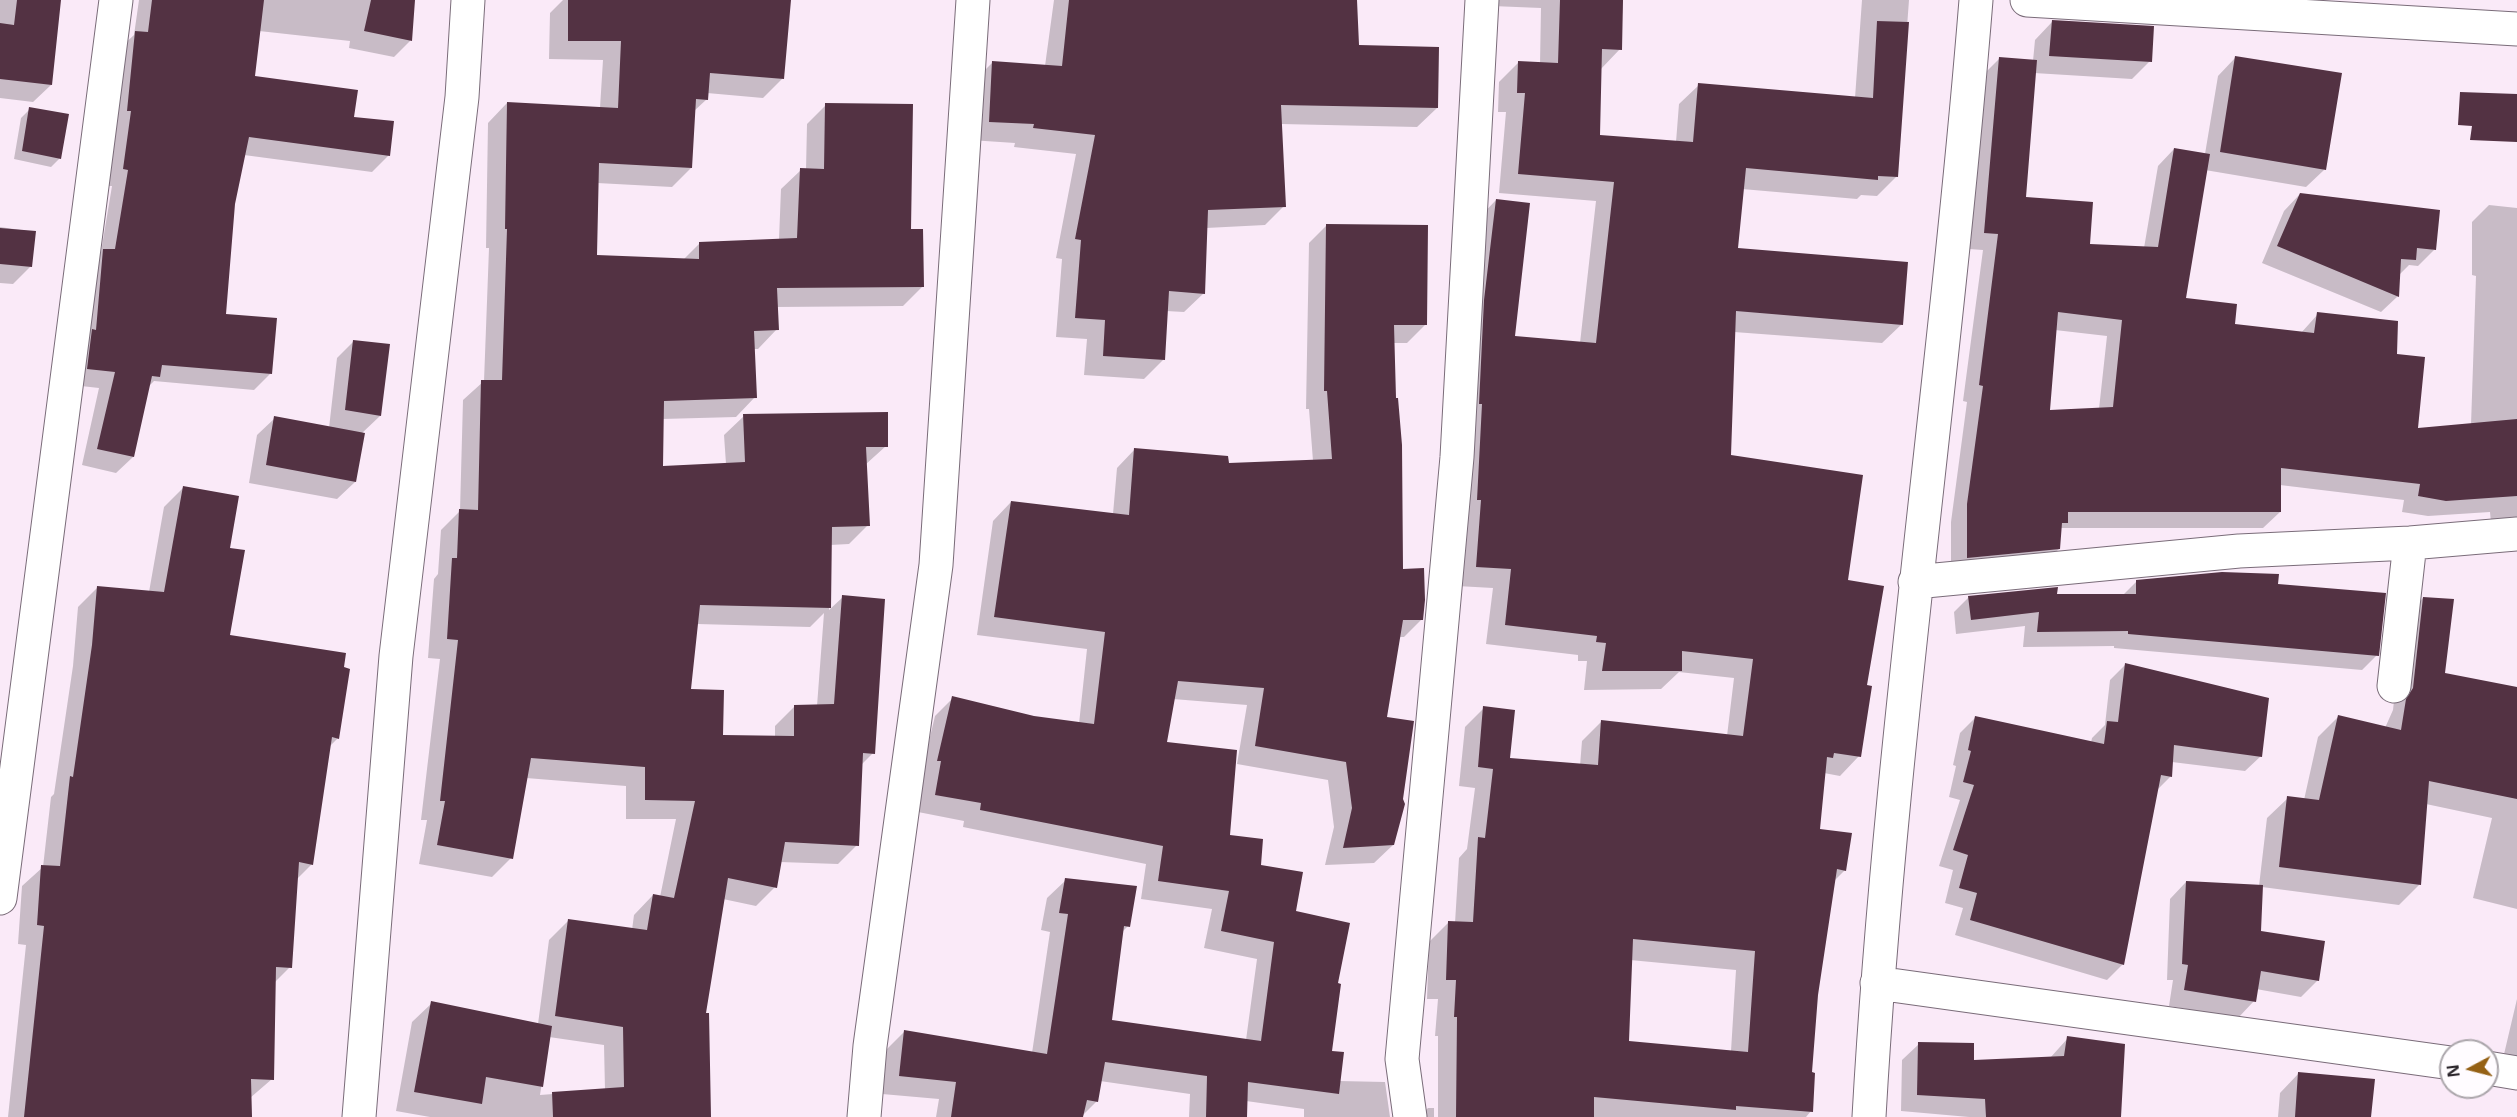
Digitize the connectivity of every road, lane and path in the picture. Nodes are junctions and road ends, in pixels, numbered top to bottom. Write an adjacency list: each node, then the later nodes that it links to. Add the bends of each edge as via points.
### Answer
1 (116, 0): 12 (street)
2 (468, 0): 17 (street, via 462,97 396,656)
3 (973, 0): 18 (street, via 936,565 870,1046)
4 (1482, 0): 19 (street, via 1457,457 1402,1059)
5 (1976, 0): 10 (street)
6 (2027, 0): 7 (street)
7 (2517, 29)
8 (2517, 534): 9 (street)
9 (2410, 543): 10 (street, via 2239,551); 11 (street)
10 (1915, 582): 13 (street)
11 (2394, 686)
12 (0, 898)
13 (1877, 983): 14 (street); 20 (street)
14 (2439, 1061)
15 (2499, 1070): 16 (street)
16 (2517, 1073)
17 (359, 1117)
18 (864, 1117)
19 (1410, 1117)
20 (1869, 1117)

